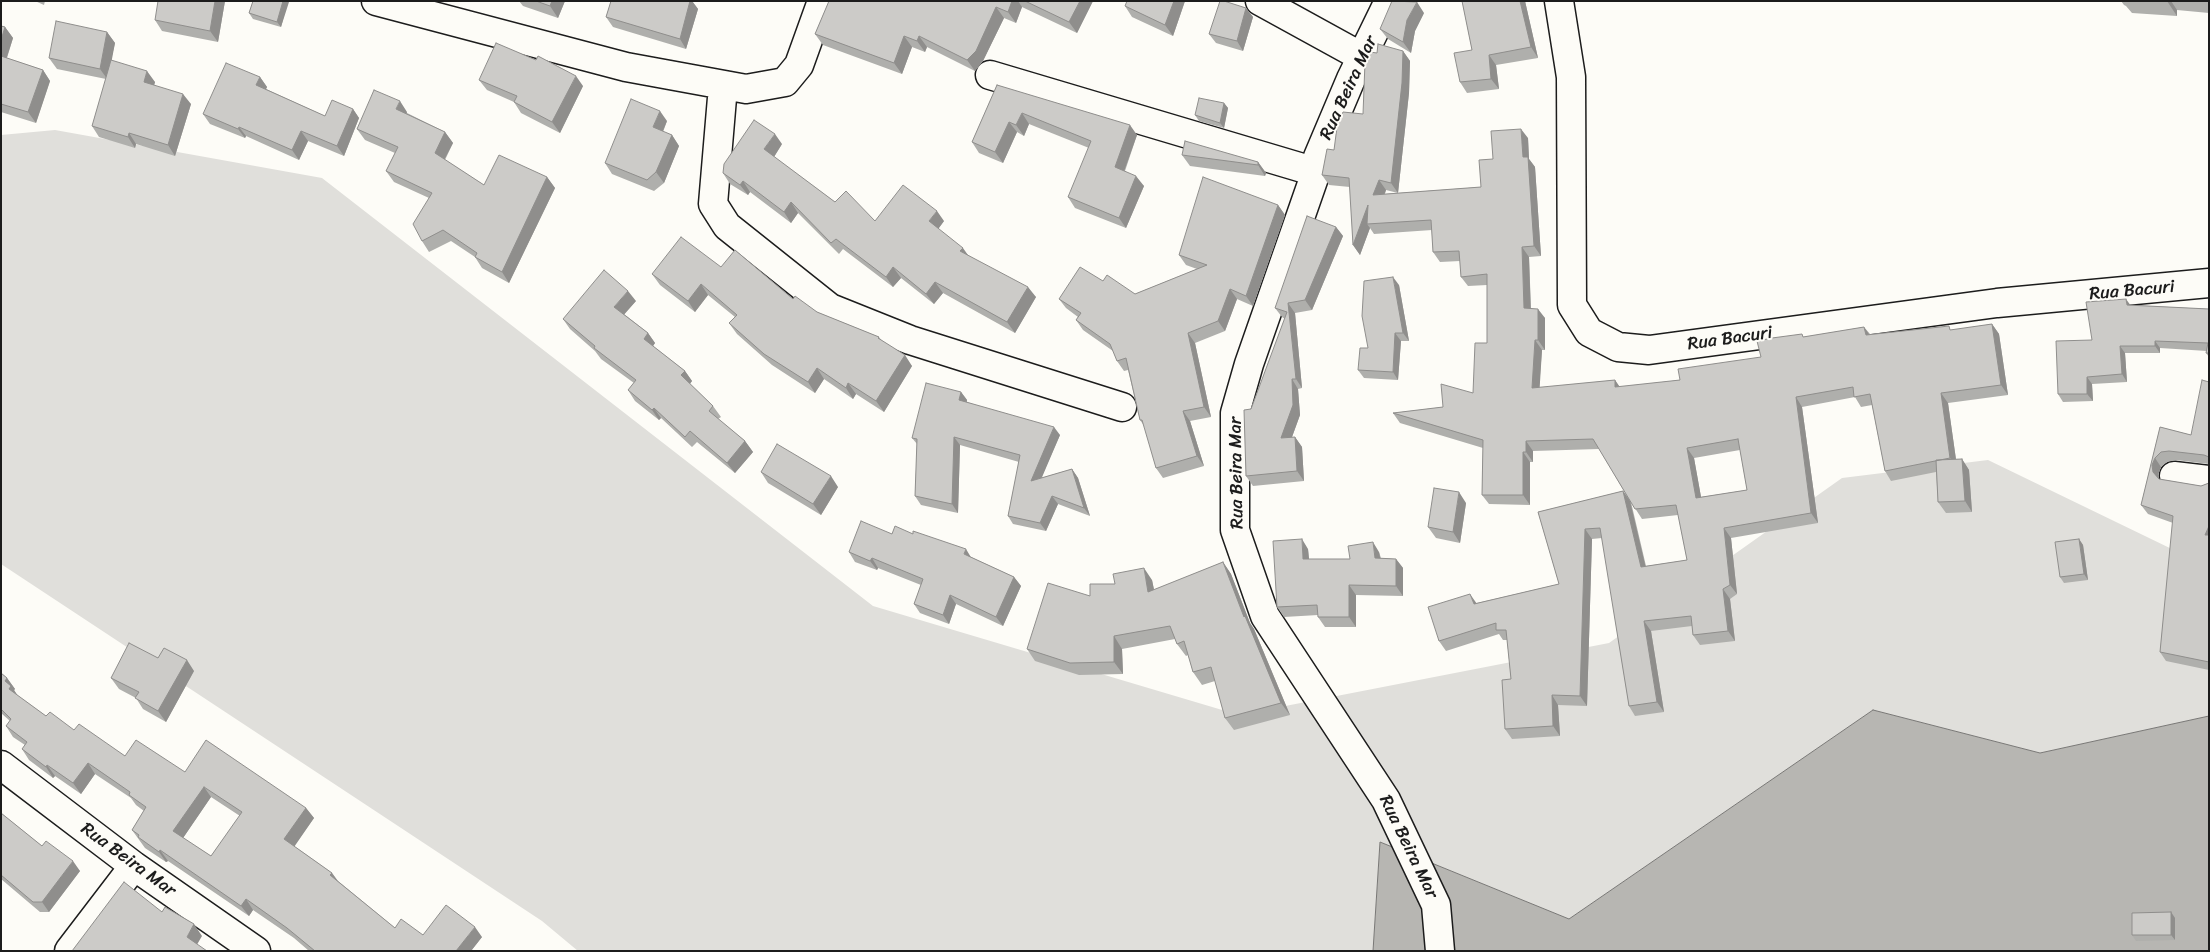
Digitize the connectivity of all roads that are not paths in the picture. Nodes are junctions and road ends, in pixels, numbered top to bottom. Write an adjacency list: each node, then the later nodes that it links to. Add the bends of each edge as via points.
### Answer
1 (376, 1): 8 (street, via 626,67)
2 (822, 1): 8 (street, via 799,65 785,82 746,89)
3 (1260, 1): 6 (street)
4 (1389, 1): 6 (street, Rua Beira Mar)
5 (1559, 1): 10 (street, Rua Bacuri, via 1571,77 1572,305 1589,332 1618,347 1649,350 1997,303)
6 (1362, 57): 9 (street, Rua Beira Mar, via 1321,149)
7 (990, 75): 9 (street)
8 (723, 86): 11 (street, via 713,204 727,226 830,308 910,340)
9 (1316, 172): 18 (street, Rua Beira Mar, via 1235,413 1235,530 1265,616 1386,800 1436,904)
10 (2209, 284)
11 (1122, 406)
12 (2174, 476): 13 (street)
13 (2209, 480)
14 (1, 765): 15 (street, Rua Beira Mar)
15 (134, 866): 16 (street); 17 (street, Rua Beira Mar)
16 (69, 951)
17 (256, 951)
18 (1440, 951)

